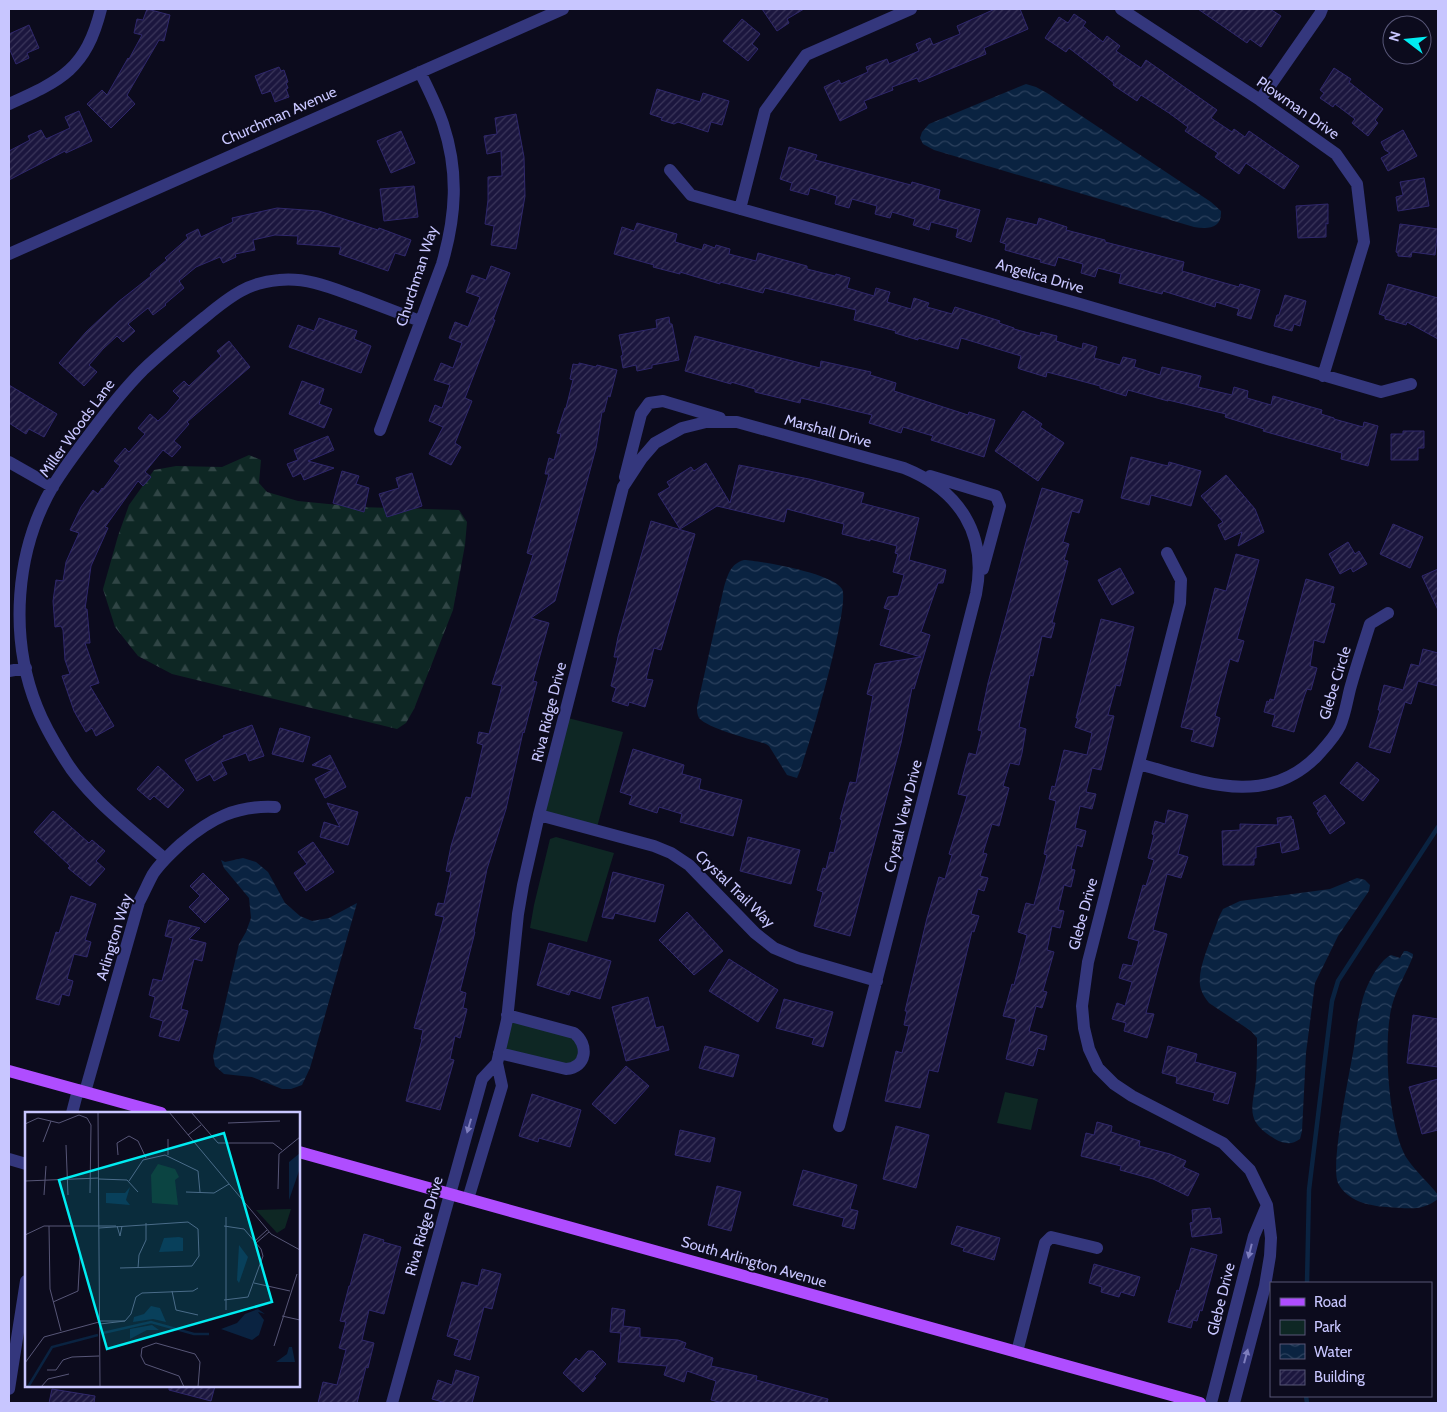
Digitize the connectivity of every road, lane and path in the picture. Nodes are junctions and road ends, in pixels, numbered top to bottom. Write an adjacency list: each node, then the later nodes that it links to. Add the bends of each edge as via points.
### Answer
1 (102, 9): 8 (street, via 92,40 73,67 54,83)
2 (563, 9): 6 (street, Churchman Avenue)
3 (911, 9): 10 (street, via 806,55 765,111)
4 (1121, 9): 7 (street, Plowman Drive)
5 (1322, 9): 7 (street)
6 (420, 72): 11 (street, Churchman Avenue); 12 (street, Churchman Way, via 446,136 454,193 450,236)
7 (1260, 100): 13 (street, Plowman Drive, via 1336,154 1357,184 1364,242)
8 (9, 104)
9 (670, 170): 10 (street, Angelica Drive, via 691,195)
10 (740, 209): 13 (street, Angelica Drive)
11 (9, 254)
12 (420, 321): 16 (street, Churchman Way); 20 (street, Miller Woods Lane, via 303,280 275,280 241,290 174,342 137,376 66,465)
13 (1323, 376): 14 (street, Angelica Drive, via 1381,392)
14 (1411, 384)
15 (737, 422): 17 (street, Marshall Drive, via 706,422); 19 (street, Marshall Drive); 21 (street, via 663,401 649,403 641,414)
16 (380, 430)
17 (668, 435): 21 (street, Riva Ridge Drive, via 648,450)
18 (9, 462): 20 (street)
19 (904, 468): 22 (street, Marshall Drive, via 937,485); 24 (street, via 996,496 1000,506)
20 (53, 487): 26 (street, Miller Woods Lane, via 36,525 25,565 20,606 21,648)
21 (623, 487): 30 (street, Riva Ridge Drive)
22 (964, 515): 24 (street, Crystal View Drive, via 976,540)
23 (1166, 553): 28 (street, Glebe Drive, via 1181,580 1180,603)
24 (976, 594): 32 (street, Crystal View Drive)
25 (1388, 613): 28 (street, Glebe Circle, via 1370,624 1340,727 1306,767 1290,777 1270,784 1223,786)
26 (26, 668): 27 (street); 31 (street, Miller Woods Lane, via 37,709 76,776)
27 (9, 671)
28 (1139, 764): 45 (street, Glebe Drive, via 1084,984 1082,1006 1089,1049 1098,1068 1114,1084 1223,1143 1250,1170)
29 (275, 807): 31 (street, Arlington Way, via 237,810 213,819 191,834)
30 (540, 815): 32 (street, Crystal Trail Way, via 671,853 689,864 774,948); 33 (street, Riva Ridge Drive, via 518,914)
31 (165, 859): 36 (street, Arlington Way, via 139,902)
32 (877, 981): 39 (street, Crystal View Drive)
33 (507, 1015): 34 (street, Riva Ridge Drive); 34 (street, via 574,1033 584,1045 584,1055 571,1069)
34 (498, 1058): 43 (street, Riva Ridge Drive, one-way to 43, via 482,1079); 44 (street, Riva Ridge Drive, via 502,1086)
35 (9, 1071): 36 (main road)
36 (82, 1091): 37 (street, Arlington Way); 38 (main road)
37 (72, 1112)
38 (157, 1112)
39 (839, 1126)
40 (300, 1152): 43 (main road, South Arlington Avenue)
41 (9, 1159): 42 (street)
42 (25, 1164)
43 (449, 1194): 44 (main road, South Arlington Avenue); 53 (street, Riva Ridge Drive)
44 (468, 1199): 51 (main road, South Arlington Avenue)
45 (1267, 1205): 48 (street, Glebe Drive, one-way to 48, via 1254,1236); 49 (street, Glebe Drive, via 1270,1256)
46 (1097, 1248): 51 (street, via 1051,1236 1045,1243)
47 (25, 1287): 50 (street)
48 (1238, 1297): 49 (street); 55 (street, Glebe Drive)
49 (1260, 1303): 56 (street, Glebe Drive, one-way to 49)
50 (17, 1339): 52 (street)
51 (1017, 1352): 54 (main road, South Arlington Avenue)
52 (9, 1389)
53 (392, 1403)
54 (1200, 1403)
55 (1211, 1403)
56 (1234, 1403)

